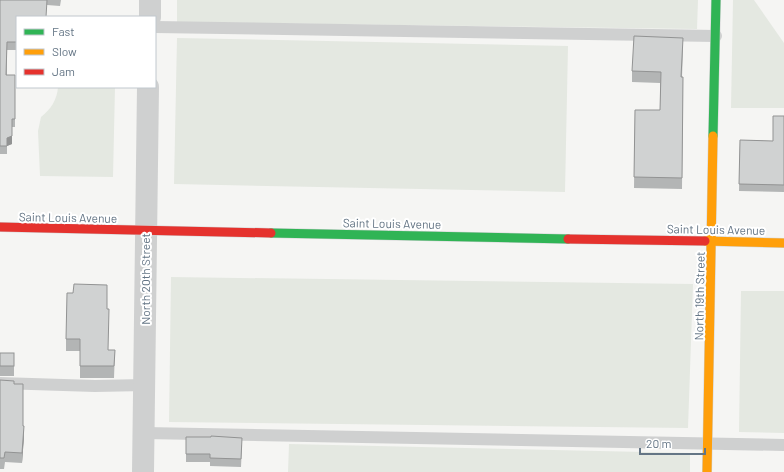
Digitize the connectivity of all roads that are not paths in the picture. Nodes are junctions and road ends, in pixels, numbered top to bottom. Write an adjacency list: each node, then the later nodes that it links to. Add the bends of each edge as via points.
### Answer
1 (150, 0): 3 (street)
2 (716, 0): 5 (street, North 19th Street)
3 (150, 16)
4 (156, 27): 5 (lane)
5 (716, 36): 9 (street, North 19th Street)
6 (148, 88): 8 (street, North 20th Street)
7 (0, 227): 8 (street, Saint Louis Avenue)
8 (146, 230): 9 (street, Saint Louis Avenue); 12 (street, North 20th Street)
9 (712, 241): 10 (street, Saint Louis Avenue); 14 (street, North 19th Street)
10 (784, 243)
11 (0, 383): 12 (lane)
12 (145, 385): 13 (street, North 20th Street)
13 (144, 433): 14 (lane); 16 (street, North 20th Street)
14 (708, 444): 15 (lane); 17 (street, North 19th Street)
15 (784, 445)
16 (143, 472)
17 (707, 472)

